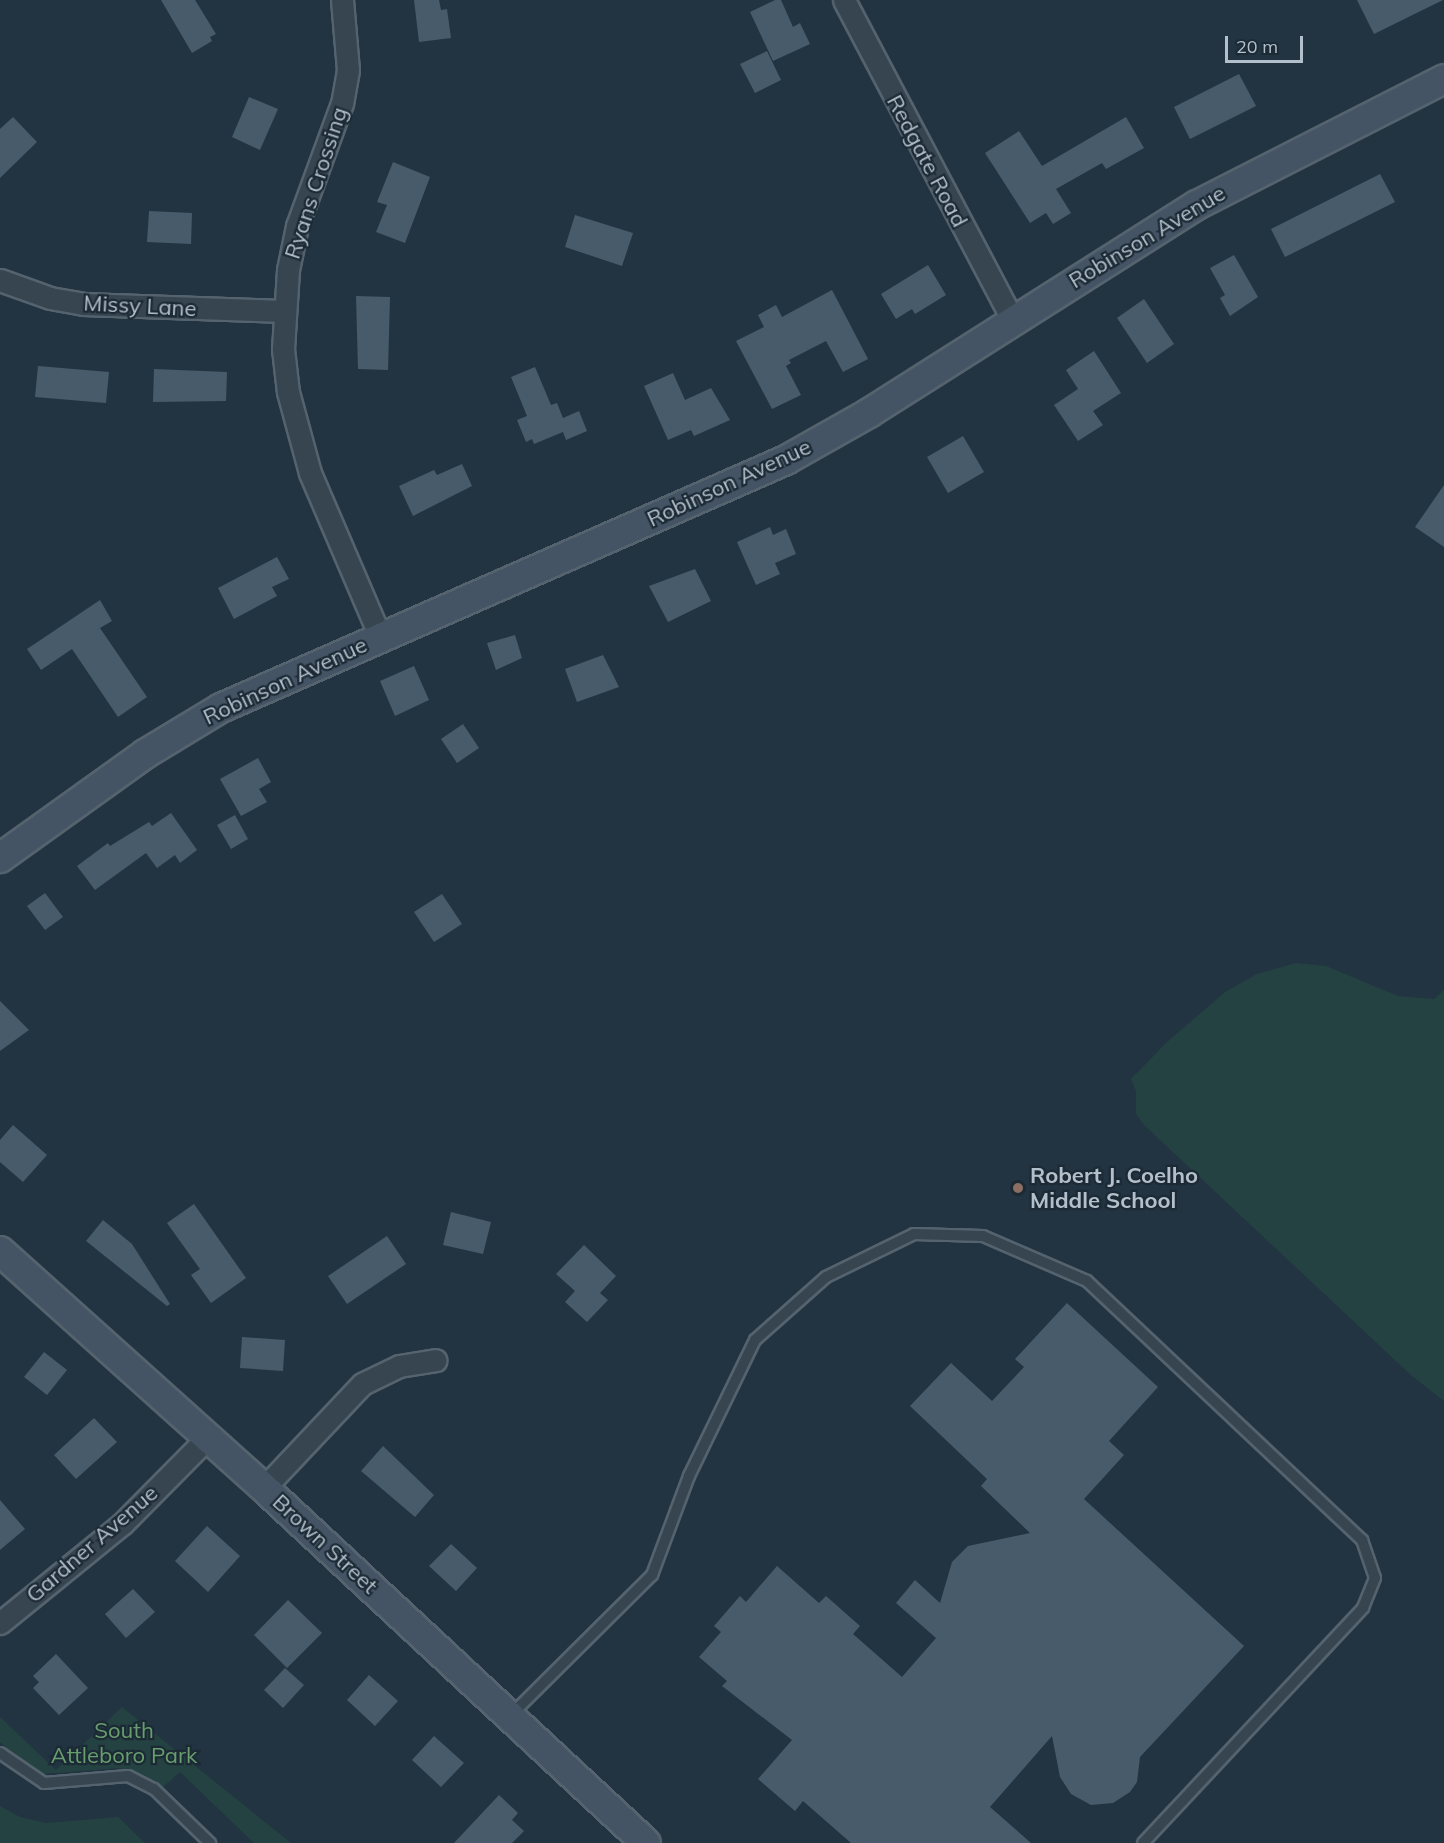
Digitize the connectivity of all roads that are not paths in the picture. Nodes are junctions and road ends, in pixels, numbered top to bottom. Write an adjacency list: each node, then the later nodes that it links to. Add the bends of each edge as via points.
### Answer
1 (342, 0): 5 (street, Ryans Crossing, via 348,38 342,103 297,226)
2 (844, 0): 6 (street, Redgate Road)
3 (1444, 79): 6 (street, Robinson Avenue, via 1228,188)
4 (0, 280): 5 (street, Missy Lane, via 50,298 83,304)
5 (284, 311): 7 (street, Ryans Crossing, via 283,349 298,434 326,513)
6 (1013, 320): 7 (street, Robinson Avenue, via 870,413 786,460)
7 (380, 636): 8 (street, Robinson Avenue, via 255,691 185,729)
8 (0, 858)
9 (0, 1251): 11 (street, Brown Street)
10 (436, 1360): 12 (street, via 399,1366 362,1384)
11 (207, 1438): 12 (street, Brown Street); 13 (street, Gardner Avenue, via 122,1524)
12 (264, 1488): 14 (street, Brown Street)
13 (0, 1623)
14 (510, 1716): 17 (street, Brown Street); 18 (lane, via 652,1575 689,1476 755,1340 826,1277 914,1234 983,1236 1087,1281 1362,1539 1375,1578 1363,1608)
15 (0, 1753): 16 (lane, via 44,1783 128,1776 154,1789)
16 (210, 1843)
17 (646, 1843)
18 (1143, 1843)

